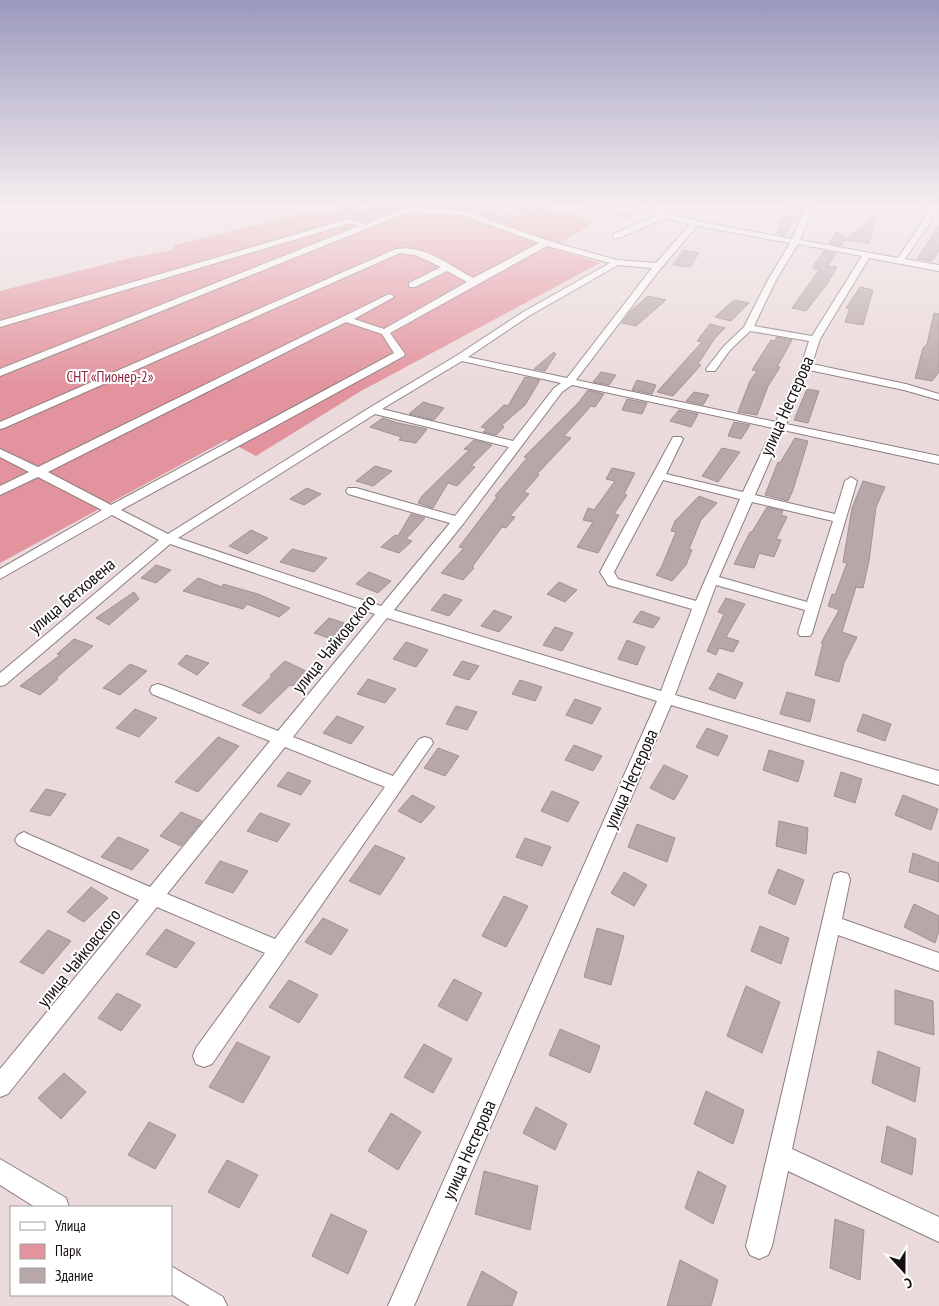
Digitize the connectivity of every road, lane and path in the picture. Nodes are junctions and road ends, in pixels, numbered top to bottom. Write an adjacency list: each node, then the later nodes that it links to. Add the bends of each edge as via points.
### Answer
1 (198, 266): 15 (street)
2 (267, 266): 22 (street)
3 (365, 266): 26 (street)
4 (442, 266): 10 (street)
5 (503, 266): 11 (street)
6 (610, 266): 19 (street, улица Бетховена, via 526,314)
7 (658, 266): 23 (street, улица Чайковского)
8 (781, 266): 16 (street)
9 (860, 266): 18 (street, улица Нестерова)
10 (446, 268): 11 (street); 12 (street)
11 (473, 282): 17 (street)
12 (412, 286)
13 (390, 297): 14 (street)
14 (346, 319): 17 (street); 32 (street)
15 (0, 324)
16 (748, 328): 18 (street); 21 (street)
17 (385, 332): 38 (street, via 400,354)
18 (815, 340): 20 (street, улица Нестерова)
19 (460, 358): 23 (street); 25 (street, улица Бетховена)
20 (806, 366): 24 (street); 27 (street, улица Нестерова)
21 (711, 369)
22 (0, 373)
23 (569, 382): 27 (street); 29 (street, улица Чайковского, via 558,390)
24 (939, 397)
25 (373, 410): 29 (street); 41 (street, улица Бетховена)
26 (0, 426)
27 (778, 426): 31 (street); 37 (street, улица Нестерова)
28 (676, 439): 33 (street)
29 (516, 445): 40 (street, улица Чайковского)
30 (0, 452): 32 (street)
31 (939, 460)
32 (39, 472): 35 (street); 38 (street)
33 (659, 476): 37 (street); 44 (street, via 607,572 614,582)
34 (852, 481): 39 (street)
35 (0, 491)
36 (352, 491): 40 (street)
37 (746, 497): 39 (street); 43 (street, улица Нестерова)
38 (111, 510): 41 (street); 42 (street)
39 (840, 519): 45 (street)
40 (458, 521): 46 (street, улица Чайковского)
41 (168, 539): 46 (street); 48 (street, улица Бетховена)
42 (0, 575)
43 (711, 579): 44 (street, улица Нестерова); 45 (street)
44 (700, 607): 50 (street, улица Нестерова)
45 (813, 608): 47 (street)
46 (384, 612): 50 (street); 51 (street, улица Чайковского)
47 (805, 633)
48 (0, 681)
49 (158, 690): 51 (street)
50 (666, 698): 53 (street); 70 (street, улица Нестерова)
51 (281, 739): 54 (street); 57 (street, улица Чайковского)
52 (425, 743): 54 (street)
53 (939, 778)
54 (396, 784): 59 (street)
55 (24, 840): 57 (street)
56 (841, 880): 58 (street)
57 (153, 897): 59 (street); 62 (street, улица Чайковского)
58 (831, 924): 60 (street); 63 (street)
59 (279, 950): 61 (street)
60 (939, 962)
61 (204, 1056)
62 (0, 1086)
63 (779, 1155): 66 (street); 67 (street)
64 (0, 1171): 65 (street)
65 (55, 1206)
66 (939, 1230)
67 (758, 1246)
68 (172, 1280): 69 (street)
69 (214, 1306)
70 (400, 1306)

